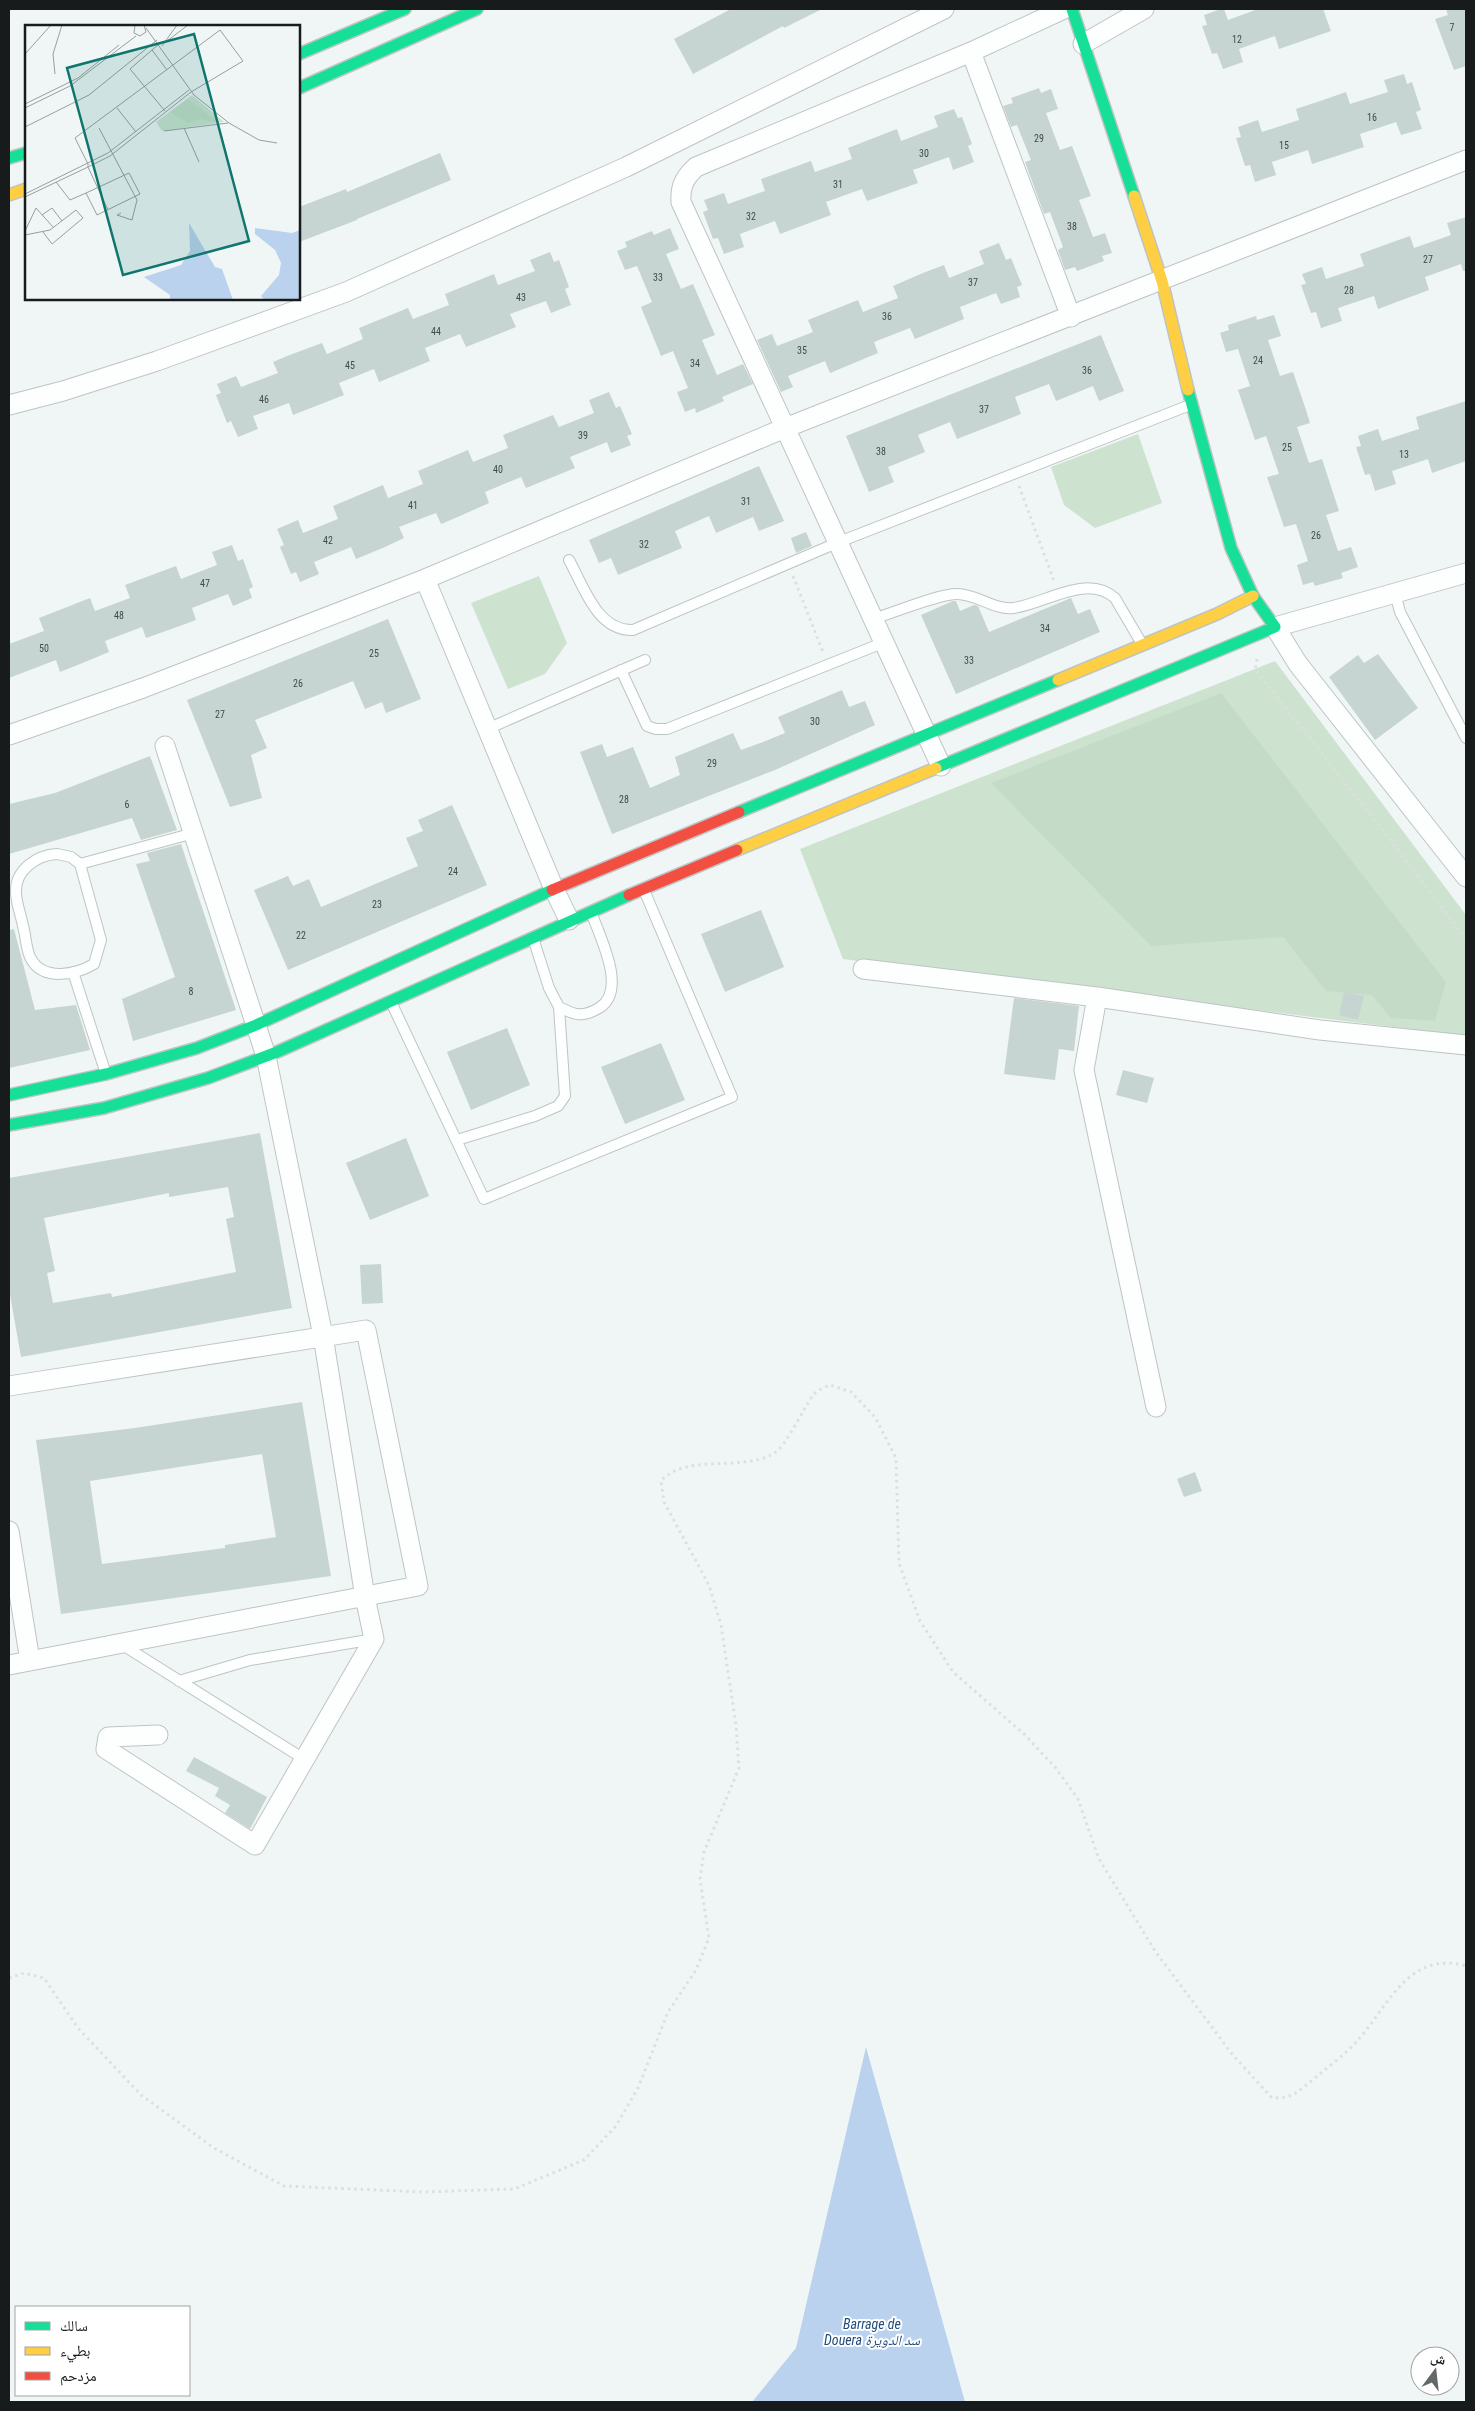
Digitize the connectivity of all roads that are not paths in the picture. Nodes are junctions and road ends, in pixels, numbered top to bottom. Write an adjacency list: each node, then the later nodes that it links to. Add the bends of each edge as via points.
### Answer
1 (405, 9): 9 (street)
2 (477, 9): 10 (street)
3 (944, 9): 18 (street, via 626,167 346,292 157,360)
4 (1064, 9): 8 (street)
5 (1072, 9): 7 (street)
6 (1144, 9): 7 (street)
7 (1083, 44): 16 (street)
8 (971, 52): 17 (street); 20 (street, via 696,167 683,183 681,202)
9 (300, 54)
10 (300, 88)
11 (25, 153): 12 (street)
12 (9, 158)
13 (1466, 160): 16 (street)
14 (25, 189): 15 (street)
15 (9, 195)
16 (1162, 281): 17 (street); 19 (street)
17 (1071, 317): 20 (street)
18 (9, 405)
19 (1191, 405): 21 (lane); 26 (street, via 1223,524)
20 (784, 428): 21 (street); 24 (street)
21 (839, 542): 22 (lane, via 633,630 612,626 601,617); 27 (street)
22 (569, 560)
23 (1466, 573): 25 (street)
24 (425, 579): 33 (street); 35 (street)
25 (1395, 593): 28 (street); 36 (lane, via 1400,612)
26 (1253, 596): 28 (street); 30 (street)
27 (873, 619): 29 (street); 30 (lane, via 957,594 1010,608 1091,588 1108,592 1120,606)
28 (1268, 631): 38 (street); 41 (street, via 1298,664)
29 (885, 642): 32 (lane, via 666,729 647,726); 34 (street)
30 (1142, 645): 34 (street)
31 (645, 660): 32 (lane)
32 (621, 670): 33 (lane)
33 (487, 729): 42 (street)
34 (928, 734): 38 (street); 42 (street)
35 (9, 736)
36 (1466, 738)
37 (165, 746): 39 (street)
38 (941, 766): 43 (street)
39 (194, 833): 40 (lane); 53 (street)
40 (80, 864): 44 (lane, via 71,857 45,855 30,863 21,873); 49 (lane, via 101,940 94,964)
41 (1466, 877)
42 (554, 889): 46 (street); 53 (street)
43 (644, 889): 45 (street); 59 (lane, via 732,1097 484,1198)
44 (12, 893): 49 (lane, via 31,960 49,973)
45 (591, 911): 46 (street); 52 (lane, via 611,970 613,989 606,1004 591,1013 577,1015)
46 (568, 920): 47 (street)
47 (532, 936): 51 (street); 52 (lane)
48 (862, 969): 50 (street)
49 (73, 972): 56 (lane)
50 (1097, 997): 54 (street, via 1320,1030); 62 (street, via 1084,1070)
51 (391, 1001): 55 (street); 59 (lane)
52 (559, 1007): 59 (lane, via 565,1096 558,1106)
53 (256, 1025): 55 (street); 56 (street, via 197,1048)
54 (1466, 1044)
55 (266, 1056): 58 (street, via 208,1078 104,1108); 60 (street)
56 (106, 1074): 57 (street)
57 (9, 1095)
58 (9, 1125)
59 (457, 1140)
60 (323, 1336): 61 (street); 64 (street); 64 (street, via 366,1330 418,1586)
61 (9, 1386)
62 (1156, 1407)
63 (9, 1531): 67 (street)
64 (364, 1597): 65 (street); 66 (street)
65 (374, 1639): 69 (lane, via 250,1660); 71 (street)
66 (120, 1643): 67 (street); 69 (lane)
67 (30, 1661): 68 (street)
68 (9, 1665)
69 (179, 1681): 71 (lane)
70 (158, 1735): 71 (street, via 108,1737 106,1750 255,1845)
71 (304, 1759)

